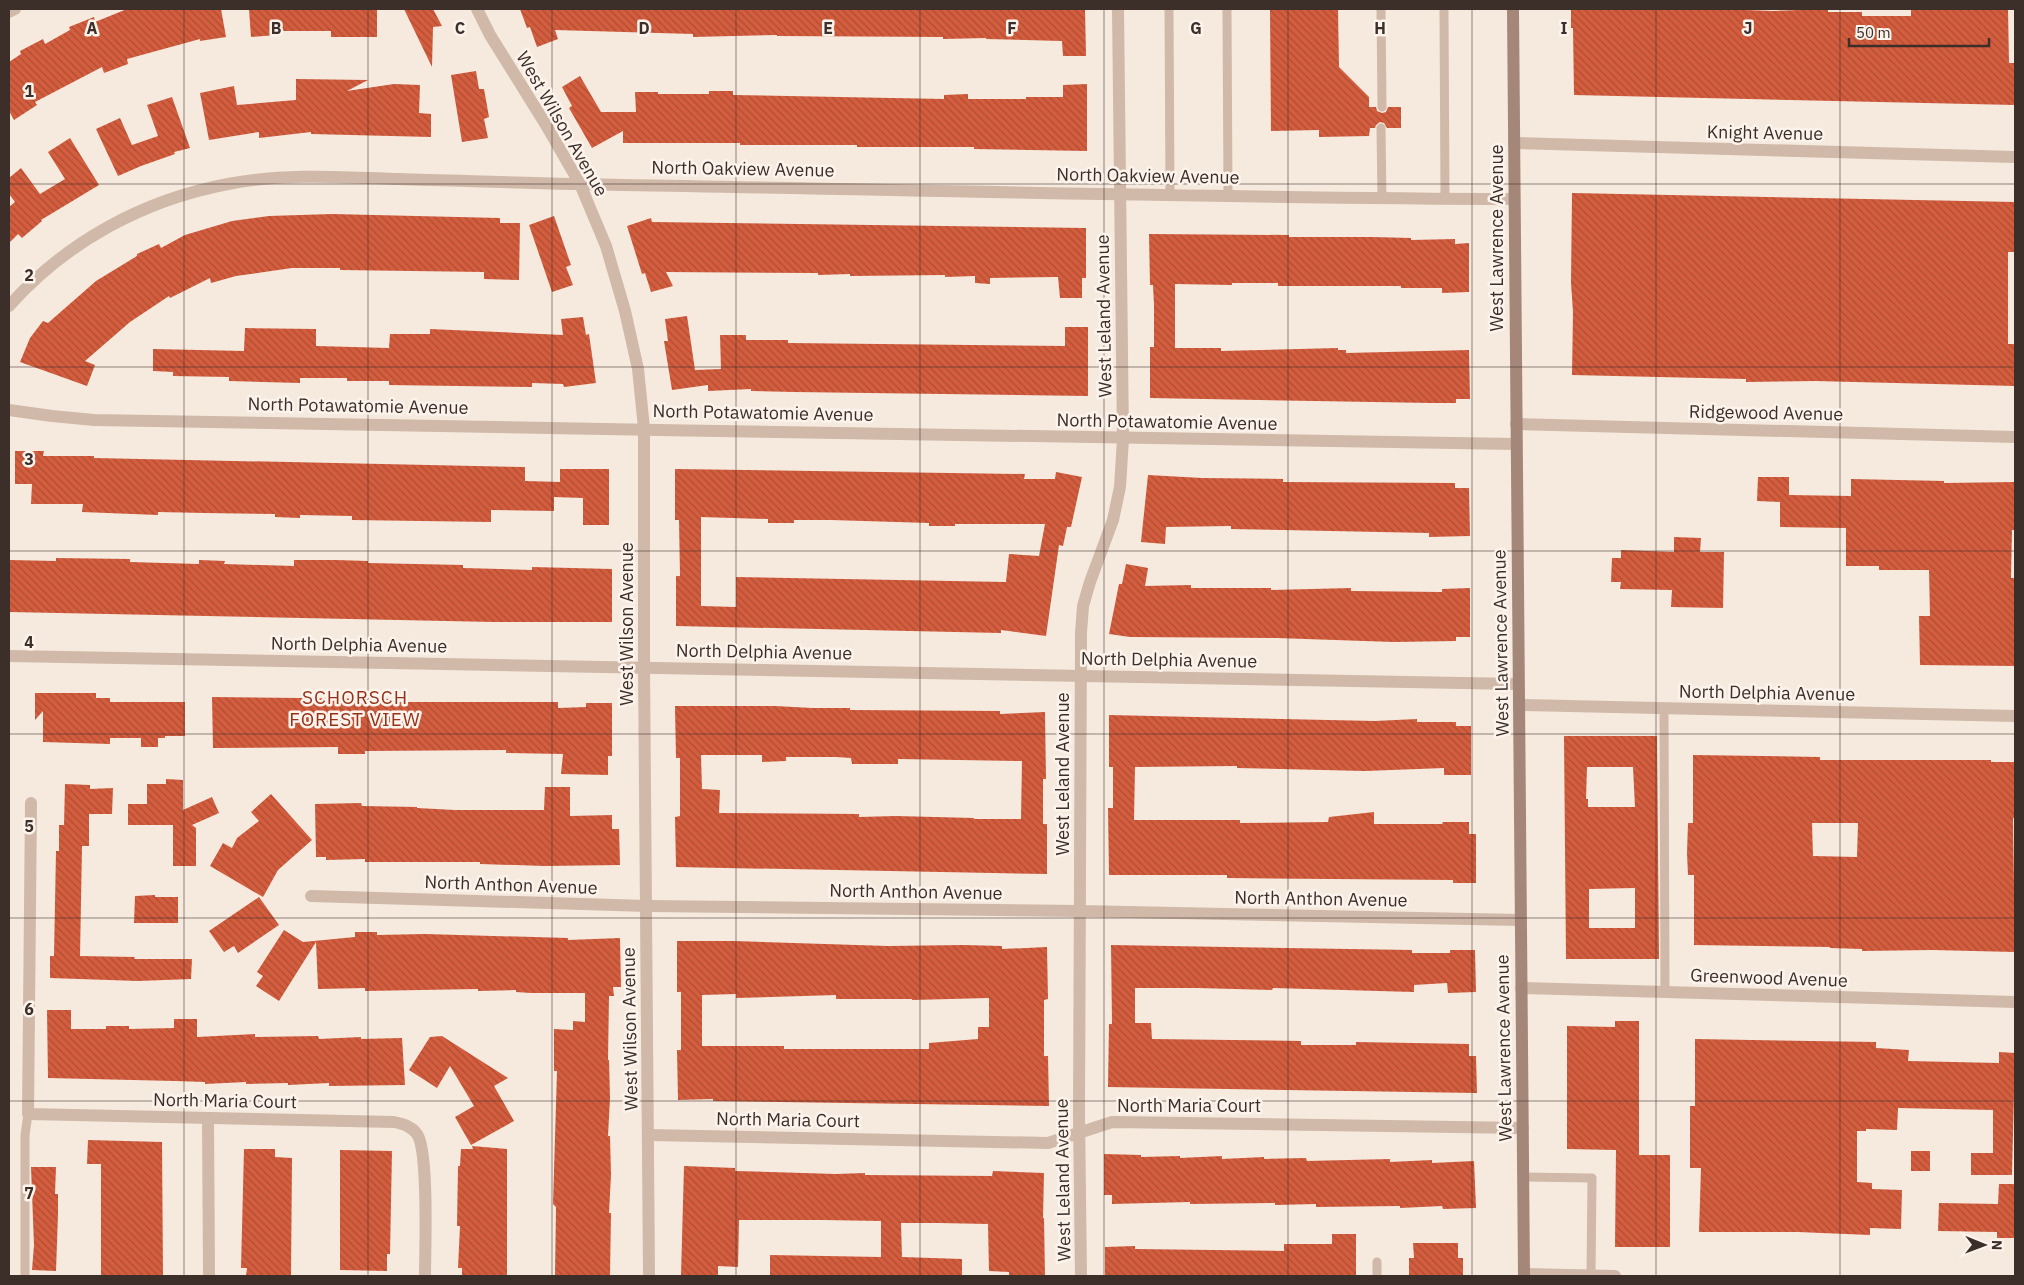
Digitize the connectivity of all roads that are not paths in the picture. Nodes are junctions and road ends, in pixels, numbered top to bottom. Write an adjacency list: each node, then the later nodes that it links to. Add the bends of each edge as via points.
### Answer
1 (15, 9): 9 (street)
2 (477, 9): 14 (street, West Wilson Avenue)
3 (1118, 9): 15 (street, West Leland Avenue)
4 (1169, 9): 16 (lane)
5 (1227, 9): 17 (lane)
6 (1381, 9): 10 (lane)
7 (1444, 9): 19 (lane)
8 (1513, 9): 12 (main road, West Lawrence Avenue)
9 (9, 12)
10 (1382, 107)
11 (1382, 128): 18 (lane)
12 (1514, 143): 13 (street, Knight Avenue); 20 (main road, West Lawrence Avenue)
13 (2015, 157)
14 (580, 184): 15 (street, North Oakview Avenue); 21 (street, North Oakview Avenue, via 279,177 228,184 181,196 135,213 94,234 58,258); 24 (street, West Wilson Avenue, via 606,246 625,311 638,369)
15 (1120, 193): 16 (street, North Oakview Avenue); 26 (street, West Leland Avenue)
16 (1170, 194): 17 (street, North Oakview Avenue)
17 (1228, 195): 18 (street, North Oakview Avenue)
18 (1382, 198): 19 (street, North Oakview Avenue)
19 (1445, 199): 20 (street, North Oakview Avenue)
20 (1514, 199): 23 (main road, West Lawrence Avenue)
21 (9, 306)
22 (9, 410): 24 (street, North Potawatomie Avenue, via 94,420)
23 (1516, 424): 25 (street, Ridgewood Avenue); 27 (main road, West Lawrence Avenue)
24 (644, 428): 26 (street, North Potawatomie Avenue); 29 (street, West Wilson Avenue)
25 (2015, 436)
26 (1123, 439): 27 (street, North Potawatomie Avenue); 30 (street, West Leland Avenue, via 1120,487 1113,520 1083,606)
27 (1516, 444): 31 (main road, West Lawrence Avenue)
28 (9, 656): 29 (street, North Delphia Avenue)
29 (644, 667): 30 (street, North Delphia Avenue); 37 (street, West Wilson Avenue)
30 (1081, 676): 31 (street, North Delphia Avenue); 38 (street, West Leland Avenue)
31 (1518, 684): 32 (main road, West Lawrence Avenue)
32 (1519, 705): 33 (street, North Delphia Avenue); 39 (main road, West Lawrence Avenue)
33 (1664, 708): 34 (street, North Delphia Avenue); 41 (lane)
34 (2015, 716)
35 (31, 803): 43 (street)
36 (311, 896): 37 (street, North Anthon Avenue)
37 (646, 906): 38 (street, North Anthon Avenue); 47 (street, West Wilson Avenue)
38 (1080, 911): 39 (street, North Anthon Avenue); 46 (street, West Leland Avenue)
39 (1520, 920): 40 (main road, West Lawrence Avenue)
40 (1521, 988): 41 (street, Greenwood Avenue); 45 (main road, West Lawrence Avenue)
41 (1665, 992): 42 (street, Greenwood Avenue)
42 (2015, 1002)
43 (28, 1114): 44 (street, North Maria Court); 51 (lane, via 25,1135)
44 (208, 1119): 52 (street); 53 (street, North Maria Court, via 406,1124 418,1135 425,1171)
45 (1523, 1128): 46 (street, North Maria Court, via 1112,1122); 48 (main road, West Lawrence Avenue)
46 (1080, 1133): 47 (street, North Maria Court, via 1048,1143); 55 (street, West Leland Avenue)
47 (649, 1135): 54 (street, West Wilson Avenue)
48 (1523, 1177): 50 (main road, West Lawrence Avenue); 57 (lane, via 1592,1178)
49 (1377, 1262): 56 (lane)
50 (1524, 1275): 57 (street)
51 (25, 1276)
52 (209, 1276)
53 (425, 1276)
54 (650, 1276)
55 (1081, 1276)
56 (1377, 1276)
57 (1592, 1276): 58 (street)
58 (1615, 1276)

